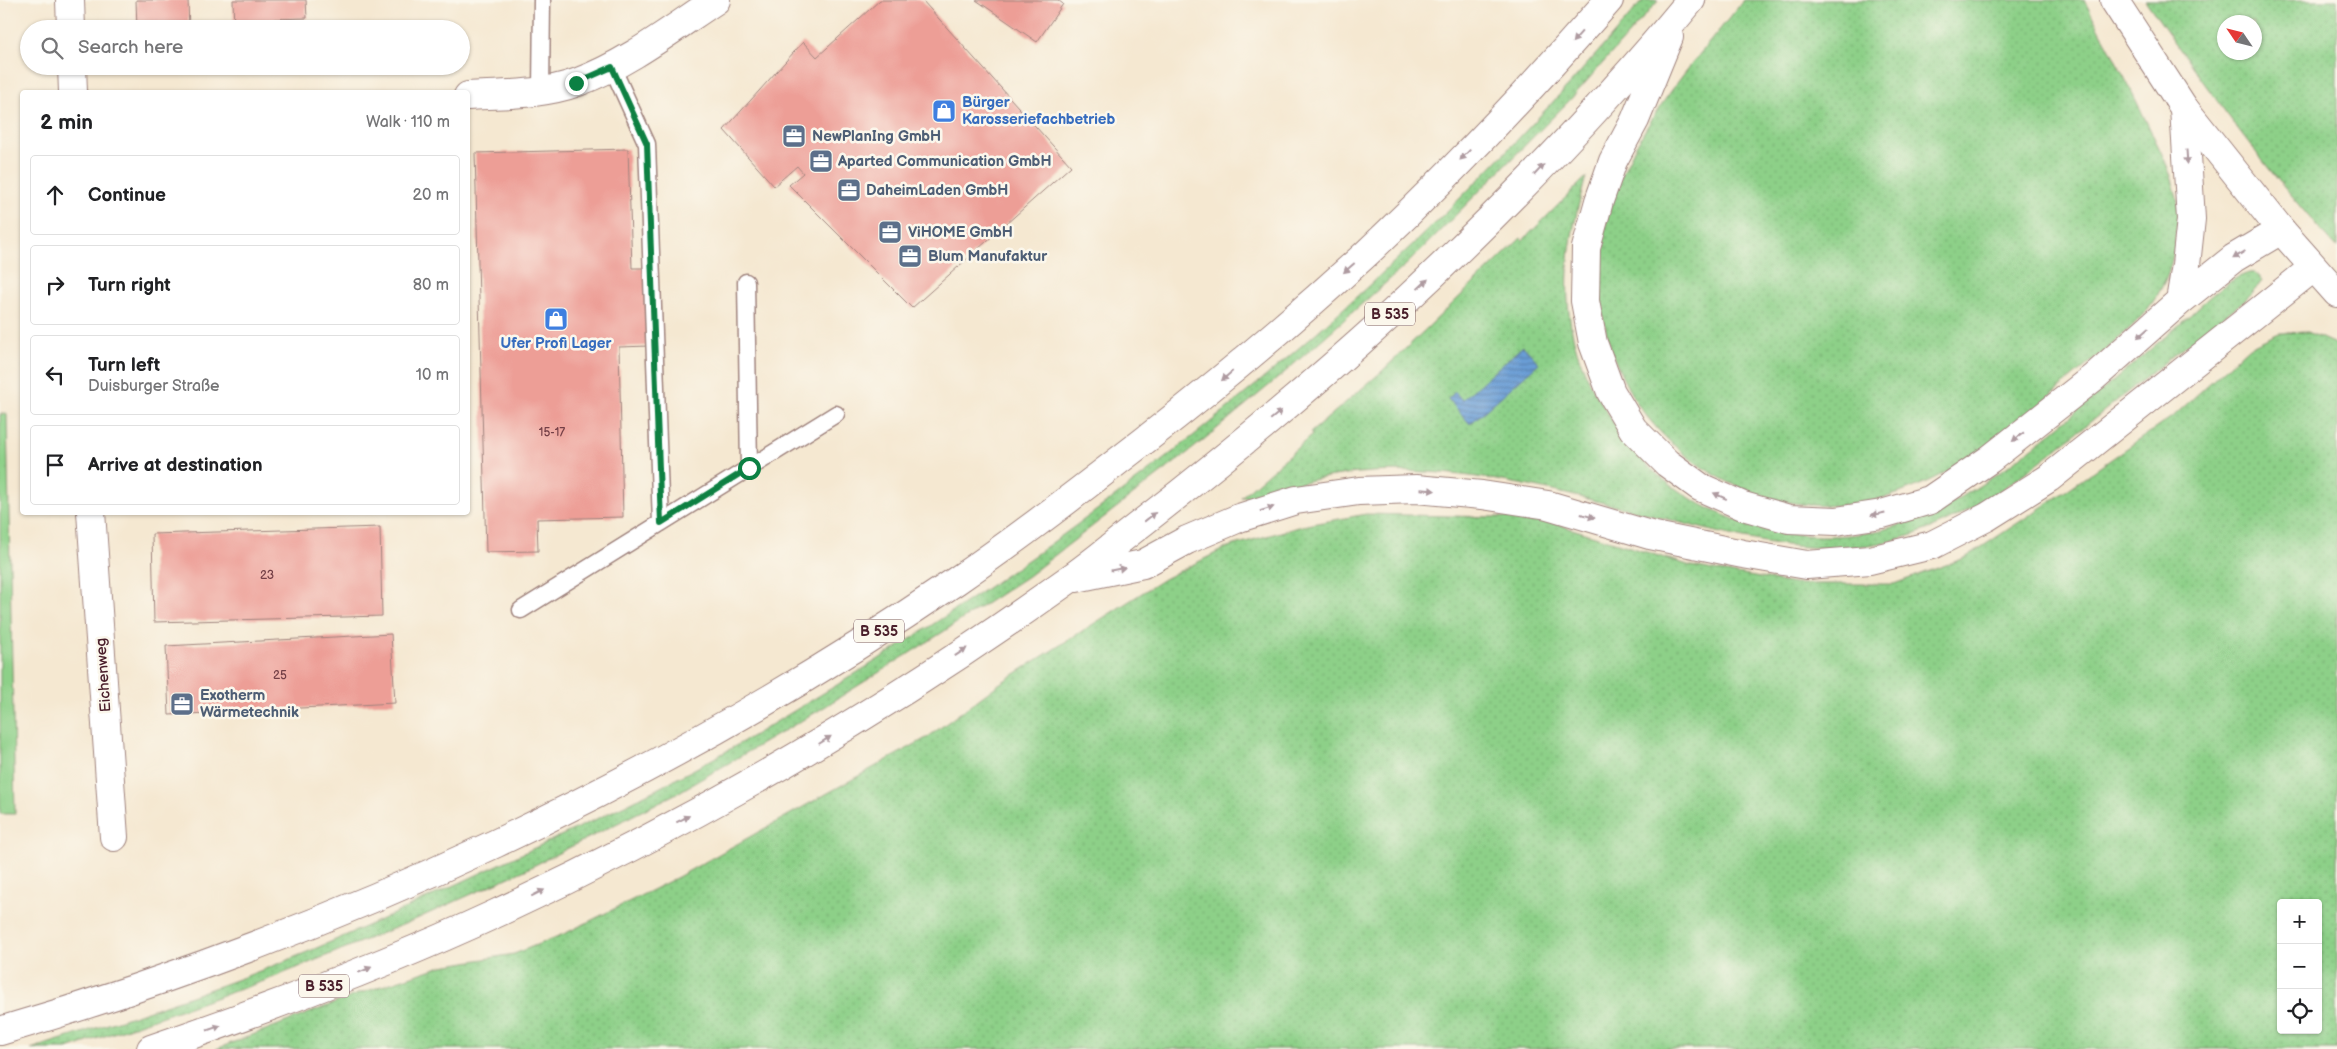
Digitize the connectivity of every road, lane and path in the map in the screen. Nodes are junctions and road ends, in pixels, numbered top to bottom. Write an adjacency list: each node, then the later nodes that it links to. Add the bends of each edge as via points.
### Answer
1 (70, 0): 7 (main road)
2 (542, 0): 11 (lane)
3 (716, 0): 8 (main road)
4 (1609, 0): 26 (main road, B 535, one-way to 26, via 1534,84 1380,240 1220,381 1066,502 885,628 671,756 531,827 365,901 216,961)
5 (2114, 0): 13 (main road)
6 (1685, 8): 18 (main road, one-way to 6, via 2086,383 1990,459 1930,500 1882,514 1836,521 1789,519 1743,506 1700,486 1667,463 1633,429 1611,392 1592,343 1586,301 1586,248 1599,201 1613,161); 23 (main road, B 535, one-way to 6, via 1218,464 1324,375 1424,284 1599,107)
7 (71, 20)
8 (612, 67): 11 (main road, via 576,83); 22 (lane, via 647,144)
9 (72, 75): 10 (main road)
10 (73, 90)
11 (541, 90): 12 (main road)
12 (470, 96)
13 (2184, 108): 14 (main road); 18 (main road, one-way to 18, via 2191,219)
14 (2281, 230): 15 (main road); 18 (main road, one-way to 18, via 2234,258)
15 (2313, 268): 17 (main road); 23 (main road, one-way to 15, via 1143,564 1186,540 1239,518 1296,500 1378,490 1416,489 1548,505 1650,535 1807,565 1870,560 1932,545 1987,517 2049,478)
16 (746, 282): 20 (lane)
17 (2337, 293)
18 (2180, 301)
19 (836, 414): 20 (lane)
20 (749, 468): 22 (lane)
21 (91, 515): 25 (main road, Eichenweg)
22 (661, 523): 24 (lane)
23 (1070, 579): 27 (main road, B 535, one-way to 23, via 346,978 494,914 592,866 711,805 815,746 918,682)
24 (521, 610)
25 (114, 837)
26 (0, 1031)
27 (151, 1049)

